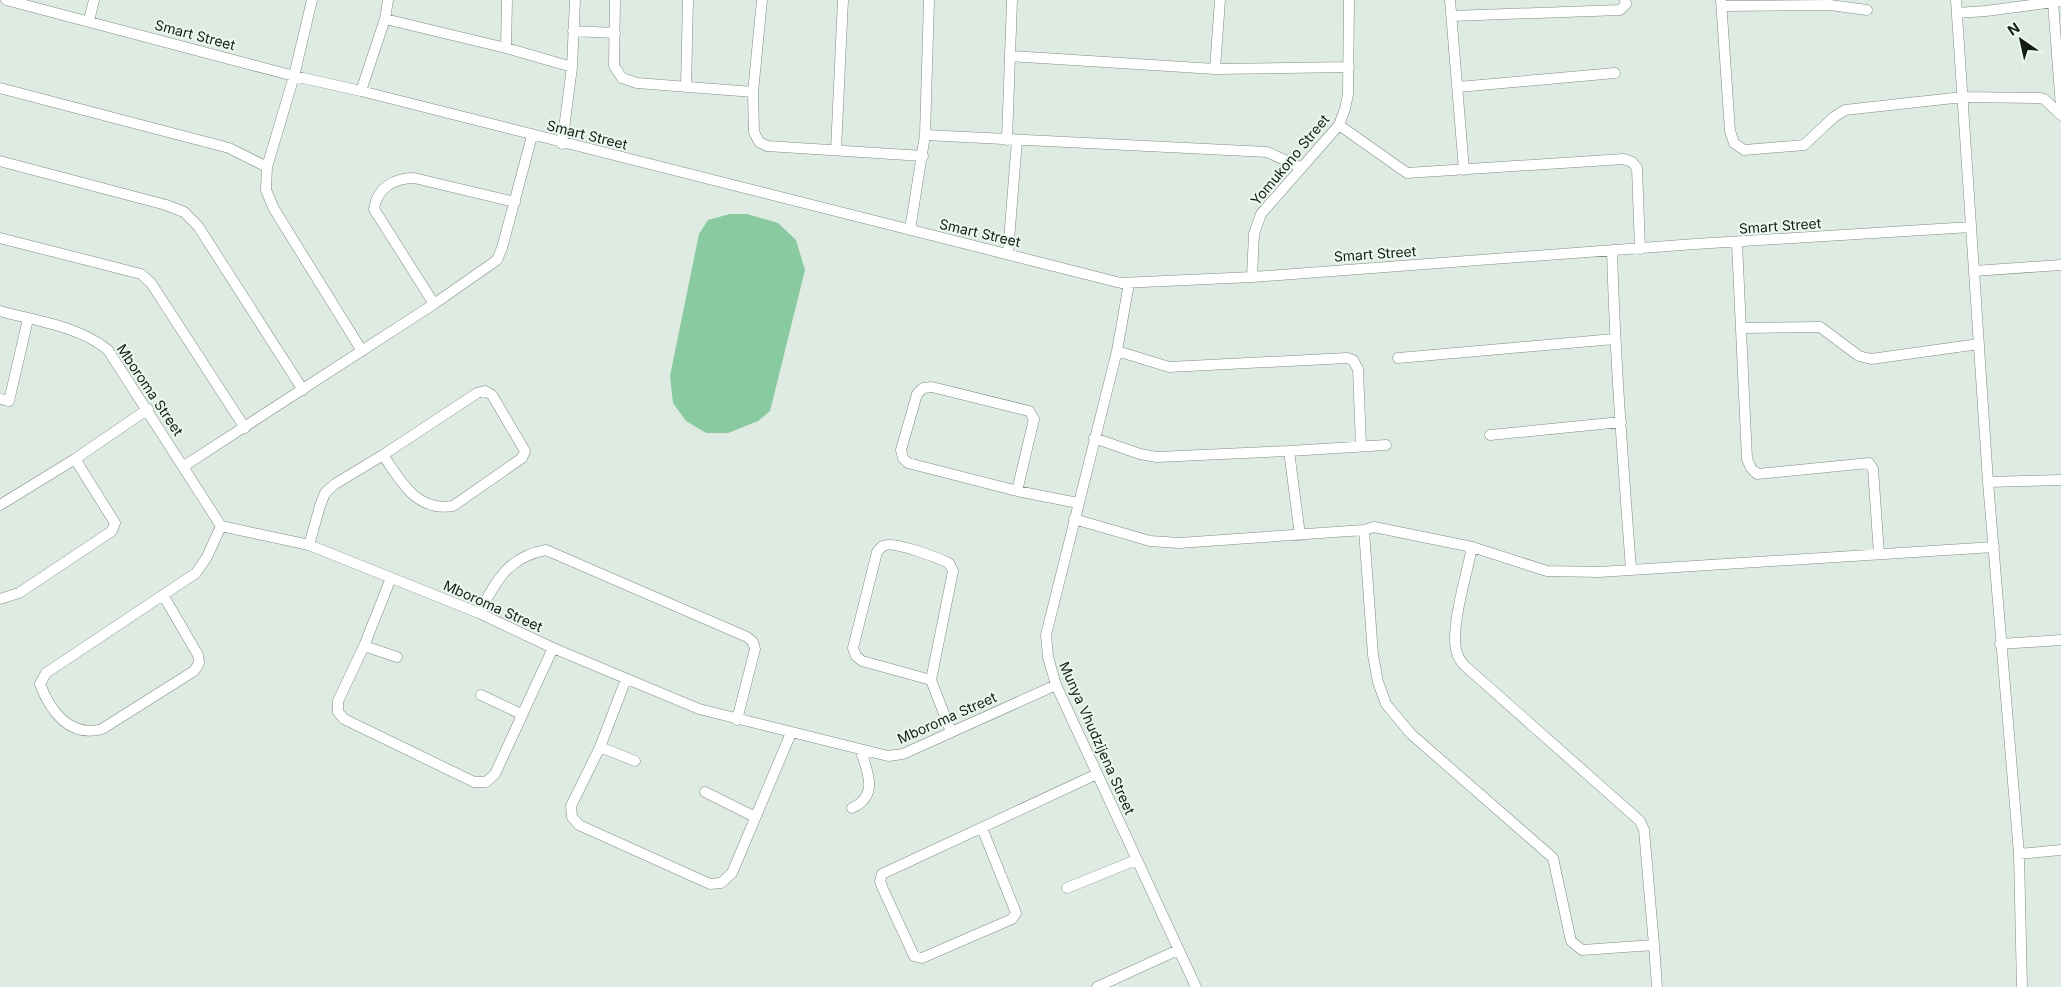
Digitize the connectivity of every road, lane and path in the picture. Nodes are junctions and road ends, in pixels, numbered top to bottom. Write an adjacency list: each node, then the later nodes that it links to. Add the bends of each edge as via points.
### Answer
1 (6, 0): 24 (street, Smart Street)
2 (94, 0): 24 (street)
3 (312, 0): 33 (street)
4 (388, 0): 23 (street)
5 (507, 0): 27 (street)
6 (574, 0): 25 (street)
7 (615, 0): 26 (street)
8 (688, 0): 34 (street)
9 (762, 0): 38 (street)
10 (843, 0): 47 (street)
11 (929, 0): 43 (street)
12 (1012, 0): 28 (street)
13 (1220, 0): 31 (street)
14 (1349, 0): 30 (street, Yomukono Street)
15 (1450, 0): 22 (street)
16 (1625, 0): 22 (street, via 1626,4 1620,10)
17 (1956, 0): 21 (street)
18 (2057, 2): 21 (street); 40 (street)
19 (1721, 3): 20 (street, via 1830,5); 39 (street, via 1730,131 1734,143 1744,150 1804,145 1845,110)
20 (1866, 10)
21 (1957, 12): 39 (street)
22 (1452, 16): 35 (street)
23 (385, 19): 27 (street); 37 (street)
24 (89, 21): 33 (street, Smart Street)
25 (574, 31): 26 (street); 29 (street)
26 (615, 33): 34 (street, via 614,66 622,78 629,82)
27 (506, 48): 29 (street)
28 (1010, 56): 31 (street); 45 (street)
29 (572, 67): 46 (street)
30 (1348, 67): 31 (street); 42 (street, Yomukono Street, via 1348,94)
31 (1215, 69)
32 (1615, 73): 35 (street)
33 (294, 76): 37 (street, Smart Street); 50 (street)
34 (686, 87): 38 (street)
35 (1458, 87): 52 (street)
36 (0, 88): 50 (street, via 229,148)
37 (361, 91): 44 (street, Smart Street)
38 (754, 92): 47 (street, via 754,132 760,142 766,146)
39 (1963, 97): 41 (street, via 2039,98); 54 (street)
40 (2061, 107)
41 (2061, 115)
42 (1338, 124): 51 (street, Yomukono Street); 52 (street, via 1407,173)
43 (925, 135): 45 (street); 48 (street)
44 (532, 136): 46 (street, Smart Street); 53 (street)
45 (1012, 140): 51 (street, via 1267,152); 60 (street)
46 (562, 144): 55 (street, Smart Street)
47 (836, 150): 48 (street)
48 (923, 156): 55 (street)
49 (0, 161): 74 (street, via 184,212 198,226)
50 (267, 167): 71 (street, via 266,190 274,208)
51 (1300, 168): 63 (street, Yomukono Street, via 1261,214 1254,234)
52 (1464, 170): 58 (street, via 1624,159 1632,162 1636,168)
53 (515, 202): 65 (street, via 497,260); 65 (street, via 414,178 400,178 376,198 374,209)
54 (1971, 227): 57 (street, Smart Street); 62 (street)
55 (910, 230): 60 (street, Smart Street)
56 (0, 238): 78 (street, via 141,274 151,283)
57 (1737, 243): 58 (street, Smart Street); 68 (street)
58 (1640, 249): 59 (street, Smart Street)
59 (1612, 250): 63 (street, Smart Street); 69 (street)
60 (1008, 253): 64 (street, Smart Street)
61 (2061, 265): 62 (street)
62 (1974, 271): 70 (street)
63 (1252, 277): 64 (street, Smart Street)
64 (1129, 283): 72 (street, Munya Vhudzijena Street)
65 (434, 304): 71 (street)
66 (0, 311): 67 (street, Mboroma Street)
67 (28, 318): 75 (street); 76 (street, Mboroma Street, via 96,340 108,350)
68 (1742, 328): 70 (street, via 1820,327 1859,356 1871,359); 99 (street, via 1747,459 1751,468 1757,474 1869,463)
69 (1614, 339): 73 (street); 77 (street)
70 (1979, 344): 88 (street)
71 (362, 351): 74 (street)
72 (1117, 351): 80 (street, Munya Vhudzijena Street); 82 (street, via 1169,367 1353,360 1358,369)
73 (1398, 358)
74 (303, 390): 78 (street)
75 (3, 402)
76 (148, 409): 85 (street); 86 (street, Mboroma Street)
77 (1620, 422): 79 (street); 100 (street)
78 (245, 428): 86 (street)
79 (1490, 435)
80 (1094, 438): 83 (street, via 1157,457); 90 (street, Munya Vhudzijena Street)
81 (1386, 445): 82 (street)
82 (1361, 446): 83 (street)
83 (1290, 451): 95 (street)
84 (383, 456): 84 (street, via 477,393 485,391 492,395 525,451 522,458 453,506 441,508 409,492); 96 (street, via 325,493)
85 (75, 459): 91 (street); 103 (street, via 115,523 112,531 19,593)
86 (184, 466): 93 (street, Mboroma Street)
87 (2061, 480): 88 (street)
88 (1988, 482): 98 (street)
89 (1017, 491): 89 (street, via 908,463 902,458 901,450 917,394 923,388 1029,411 1034,419); 90 (street)
90 (1078, 503): 92 (street, Munya Vhudzijena Street)
91 (0, 505)
92 (1074, 519): 95 (street, via 1160,542); 112 (street, Munya Vhudzijena Street, via 1046,635)
93 (221, 526): 96 (street, Mboroma Street); 102 (street, via 202,566)
94 (1364, 530): 95 (street); 97 (street, via 1384,527); 130 (street, via 1373,655 1386,704 1411,734 1553,858 1574,945 1582,950)
95 (1300, 535)
96 (309, 545): 101 (street, Mboroma Street)
97 (1472, 547): 100 (street, via 1551,572); 130 (street, via 1458,614 1455,647 1458,658 1640,821 1644,830)
98 (1994, 547): 99 (street); 106 (street)
99 (1879, 554): 100 (street)
100 (1630, 569)
101 (391, 578): 104 (street, Mboroma Street); 107 (street)
102 (163, 595): 102 (street, via 46,673 40,684 61,720 71,727 92,731 102,729 194,671 199,663 198,655)
103 (0, 599)
104 (480, 613): 108 (street, Mboroma Street); 115 (street, via 505,569 535,552 546,550 753,642 755,649)
105 (2061, 640): 106 (street)
106 (2000, 644): 127 (street)
107 (364, 646): 109 (street); 114 (street, via 338,701 338,712 344,719 474,782 486,782 495,774)
108 (553, 648): 110 (street, Mboroma Street); 114 (street)
109 (396, 657)
110 (626, 679): 115 (street, Mboroma Street, via 699,709); 118 (street)
111 (931, 680): 111 (street, via 953,572 949,563 941,559 892,544 883,546 877,552 853,648 862,661); 116 (street)
112 (1056, 685): 116 (street, Mboroma Street); 121 (street, Munya Vhudzijena Street)
113 (481, 695): 114 (street)
114 (521, 714)
115 (737, 720): 117 (street, Mboroma Street)
116 (951, 732): 119 (street, Mboroma Street, via 903,754 888,756)
117 (791, 734): 119 (street, Mboroma Street); 124 (street)
118 (600, 747): 120 (street); 124 (street, via 571,806 572,817 579,824 710,884 721,883 732,873)
119 (860, 749): 123 (street, via 869,773 869,791 862,803)
120 (635, 761)
121 (1097, 774): 125 (street); 128 (street, Munya Vhudzijena Street)
122 (705, 792): 124 (street)
123 (852, 808)
124 (755, 817)
125 (982, 828): 125 (street, via 882,874 883,890 914,956 922,958 1012,919 1016,912)
126 (2061, 850): 127 (street)
127 (2019, 854): 135 (street)
128 (1136, 860): 129 (street); 131 (street, Munya Vhudzijena Street)
129 (1067, 888)
130 (1654, 945): 134 (street)
131 (1178, 950): 132 (street); 133 (street, Munya Vhudzijena Street)
132 (1097, 987)
133 (1196, 987)
134 (1657, 987)
135 (2022, 987)

